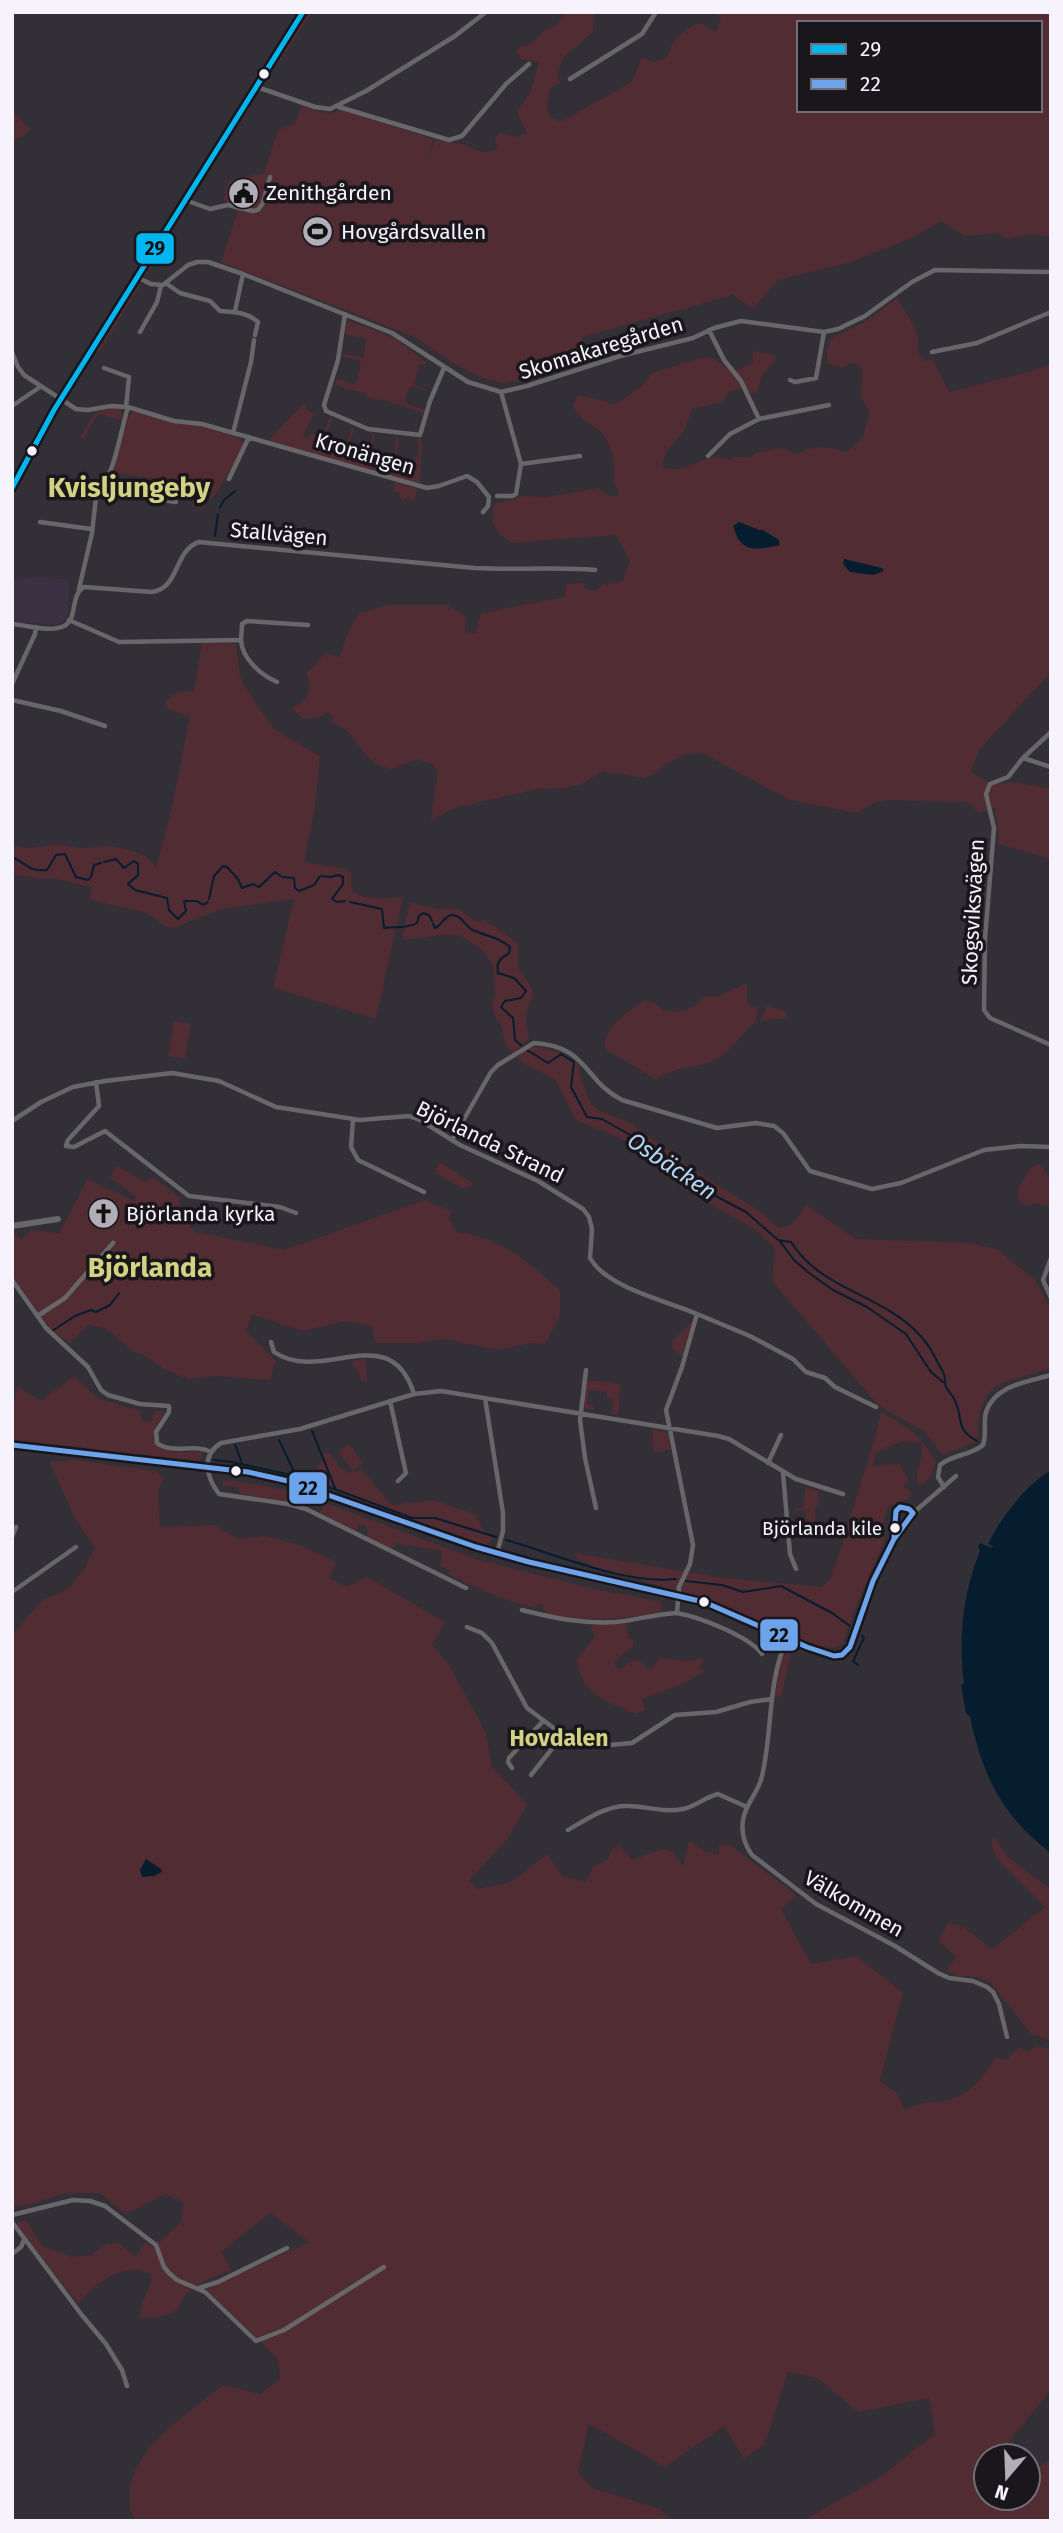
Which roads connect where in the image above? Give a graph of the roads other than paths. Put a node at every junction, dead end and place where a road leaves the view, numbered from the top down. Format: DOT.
graph roads {
  1 [pos="303,12"];
  2 [pos="486,12"];
  3 [pos="656,12"];
  4 [pos="530,64"];
  5 [pos="570,79"];
  6 [pos="257,87"];
  7 [pos="338,107"];
  8 [pos="270,177"];
  9 [pos="185,201"];
  10 [pos="1051,272"];
  11 [pos="243,274"];
  12 [pos="138,277"];
  13 [pos="167,284"];
  14 [pos="161,285"];
  15 [pos="234,311"];
  16 [pos="1051,312"];
  17 [pos="345,314"];
  18 [pos="709,330"];
  19 [pos="140,332"];
  20 [pos="824,332"];
  21 [pos="12,352"];
  22 [pos="932,352"];
  23 [pos="104,368"];
  24 [pos="444,368"];
  25 [pos="790,380"];
  26 [pos="40,387"];
  27 [pos="501,392"];
  28 [pos="61,400"];
  29 [pos="829,405"];
  30 [pos="12,406"];
  31 [pos="127,407"];
  32 [pos="759,419"];
  33 [pos="233,433"];
  34 [pos="248,437"];
  35 [pos="580,456"];
  36 [pos="708,456"];
  37 [pos="521,464"];
  38 [pos="229,479"];
  39 [pos="12,488"];
  40 [pos="102,492"];
  41 [pos="498,496"];
  42 [pos="176,502"];
  43 [pos="483,512"];
  44 [pos="40,522"];
  45 [pos="91,528"];
  46 [pos="595,570"];
  47 [pos="79,590"];
  48 [pos="69,620"];
  49 [pos="12,624"];
  50 [pos="308,625"];
  51 [pos="36,627"];
  52 [pos="241,640"];
  53 [pos="277,682"];
  54 [pos="12,684"];
  55 [pos="12,700"];
  56 [pos="106,726"];
  57 [pos="1051,732"];
  58 [pos="1023,758"];
  59 [pos="1051,767"];
  60 [pos="1051,1045"];
  61 [pos="96,1082"];
  62 [pos="353,1119"];
  63 [pos="12,1121"];
  64 [pos="452,1140"];
  65 [pos="1051,1147"];
  66 [pos="424,1192"];
  67 [pos="296,1213"];
  68 [pos="58,1219"];
  69 [pos="12,1226"];
  70 [pos="113,1243"];
  71 [pos="1051,1258"];
  72 [pos="12,1280"];
  73 [pos="1051,1298"];
  74 [pos="697,1314"];
  75 [pos="39,1315"];
  76 [pos="271,1342"];
  77 [pos="586,1370"];
  78 [pos="1051,1375"];
  79 [pos="415,1394"];
  80 [pos="485,1398"];
  81 [pos="390,1401"];
  82 [pos="876,1407"];
  83 [pos="580,1413"];
  84 [pos="669,1427"];
  85 [pos="780,1435"];
  86 [pos="12,1445"];
  87 [pos="211,1452"];
  88 [pos="768,1463"];
  89 [pos="207,1467"];
  90 [pos="783,1473"];
  91 [pos="956,1476"];
  92 [pos="398,1481"];
  93 [pos="944,1486"];
  94 [pos="843,1494"];
  95 [pos="596,1508"];
  96 [pos="16,1527"];
  97 [pos="12,1536"];
  98 [pos="76,1547"];
  99 [pos="497,1553"];
  100 [pos="796,1569"];
  101 [pos="466,1588"];
  102 [pos="12,1592"];
  103 [pos="677,1595"];
  104 [pos="522,1610"];
  105 [pos="677,1613"];
  106 [pos="467,1627"];
  107 [pos="787,1639"];
  108 [pos="762,1654"];
  109 [pos="772,1699"];
  110 [pos="543,1721"];
  111 [pos="563,1735"];
  112 [pos="512,1768"];
  113 [pos="531,1775"];
  114 [pos="747,1807"];
  115 [pos="568,1830"];
  116 [pos="1007,2037"];
  117 [pos="12,2215"];
  118 [pos="12,2222"];
  119 [pos="24,2240"];
  120 [pos="287,2248"];
  121 [pos="12,2254"];
  122 [pos="384,2267"];
  123 [pos="196,2288"];
  124 [pos="127,2386"];
  1 -- 6 [label="street"];
  2 -- 7 [label="street"];
  3 -- 5 [label="street"];
  4 -- 7 [label="street"];
  6 -- 7 [label="street"];
  6 -- 9 [label="street"];
  8 -- 9 [label="street"];
  9 -- 12 [label="street"];
  10 -- 20 [label="street, Skomakaregården"];
  11 -- 13 [label="street, Skomakaregården"];
  11 -- 15 [label="street"];
  11 -- 17 [label="street, Skomakaregården"];
  12 -- 14 [label="street, Skomakaregården"];
  12 -- 28 [label="street"];
  13 -- 14 [label="street, Skomakaregården"];
  13 -- 15 [label="street"];
  14 -- 19 [label="street"];
  15 -- 33 [label="street"];
  16 -- 22 [label="street"];
  17 -- 24 [label="street, Skomakaregården"];
  17 -- 24 [label="street"];
  18 -- 20 [label="street, Skomakaregården"];
  18 -- 27 [label="street, Skomakaregården"];
  18 -- 32 [label="street, Skomakaregården"];
  20 -- 25 [label="street"];
  21 -- 26 [label="street, Kronängen"];
  23 -- 31 [label="street"];
  24 -- 27 [label="street, Skomakaregården"];
  26 -- 28 [label="street, Kronängen"];
  26 -- 30 [label="street"];
  27 -- 37 [label="street, Skomakaregården"];
  28 -- 31 [label="street, Kronängen"];
  28 -- 39 [label="street"];
  29 -- 32 [label="street"];
  31 -- 33 [label="street, Kronängen"];
  31 -- 40 [label="street"];
  32 -- 36 [label="street"];
  33 -- 34 [label="street, Kronängen"];
  34 -- 38 [label="street"];
  34 -- 43 [label="street, Kronängen"];
  35 -- 37 [label="street"];
  37 -- 41 [label="street"];
  40 -- 42 [label="street"];
  40 -- 45 [label="street"];
  44 -- 45 [label="street"];
  45 -- 47 [label="street"];
  46 -- 47 [label="street, Stallvägen"];
  47 -- 48 [label="street"];
  48 -- 51 [label="street"];
  48 -- 52 [label="street"];
  49 -- 51 [label="street"];
  50 -- 52 [label="street"];
  51 -- 54 [label="street"];
  52 -- 53 [label="street"];
  55 -- 56 [label="street"];
  57 -- 58 [label="street, Skogsviksvägen"];
  58 -- 59 [label="street"];
  58 -- 60 [label="street, Skogsviksvägen"];
  61 -- 62 [label="street, Björlanda Strand"];
  61 -- 63 [label="street, Björlanda Strand"];
  61 -- 67 [label="street"];
  62 -- 64 [label="street, Björlanda Strand"];
  62 -- 66 [label="street"];
  64 -- 65 [label="street"];
  64 -- 74 [label="street, Björlanda Strand"];
  68 -- 69 [label="street"];
  70 -- 75 [label="street"];
  71 -- 73 [label="street"];
  72 -- 75 [label="street"];
  74 -- 82 [label="street, Björlanda Strand"];
  74 -- 84 [label="street"];
  75 -- 87 [label="street"];
  76 -- 79 [label="street"];
  77 -- 83 [label="street"];
  78 -- 93 [label="street"];
  79 -- 80 [label="street"];
  79 -- 81 [label="street"];
  80 -- 83 [label="street"];
  80 -- 99 [label="street"];
  81 -- 87 [label="street"];
  81 -- 92 [label="street"];
  83 -- 84 [label="street"];
  83 -- 95 [label="street"];
  84 -- 88 [label="street"];
  84 -- 103 [label="street"];
  85 -- 88 [label="street"];
  86 -- 89 [label="street"];
  87 -- 89 [label="street"];
  88 -- 90 [label="street"];
  89 -- 99 [label="street"];
  89 -- 101 [label="street"];
  90 -- 94 [label="street"];
  90 -- 100 [label="street"];
  91 -- 93 [label="street"];
  93 -- 107 [label="street"];
  96 -- 97 [label="street"];
  98 -- 102 [label="street"];
  99 -- 103 [label="street"];
  103 -- 105 [label="street"];
  103 -- 107 [label="street"];
  104 -- 105 [label="street"];
  105 -- 108 [label="street"];
  106 -- 110 [label="street"];
  107 -- 109 [label="street, Välkommen"];
  109 -- 111 [label="street"];
  109 -- 114 [label="street, Välkommen"];
  110 -- 111 [label="street"];
  110 -- 112 [label="street"];
  111 -- 113 [label="street"];
  114 -- 115 [label="street"];
  114 -- 116 [label="street, Välkommen"];
  117 -- 123 [label="street"];
  118 -- 119 [label="street"];
  119 -- 121 [label="street"];
  119 -- 124 [label="street"];
  120 -- 123 [label="street"];
  122 -- 123 [label="street"];
}
